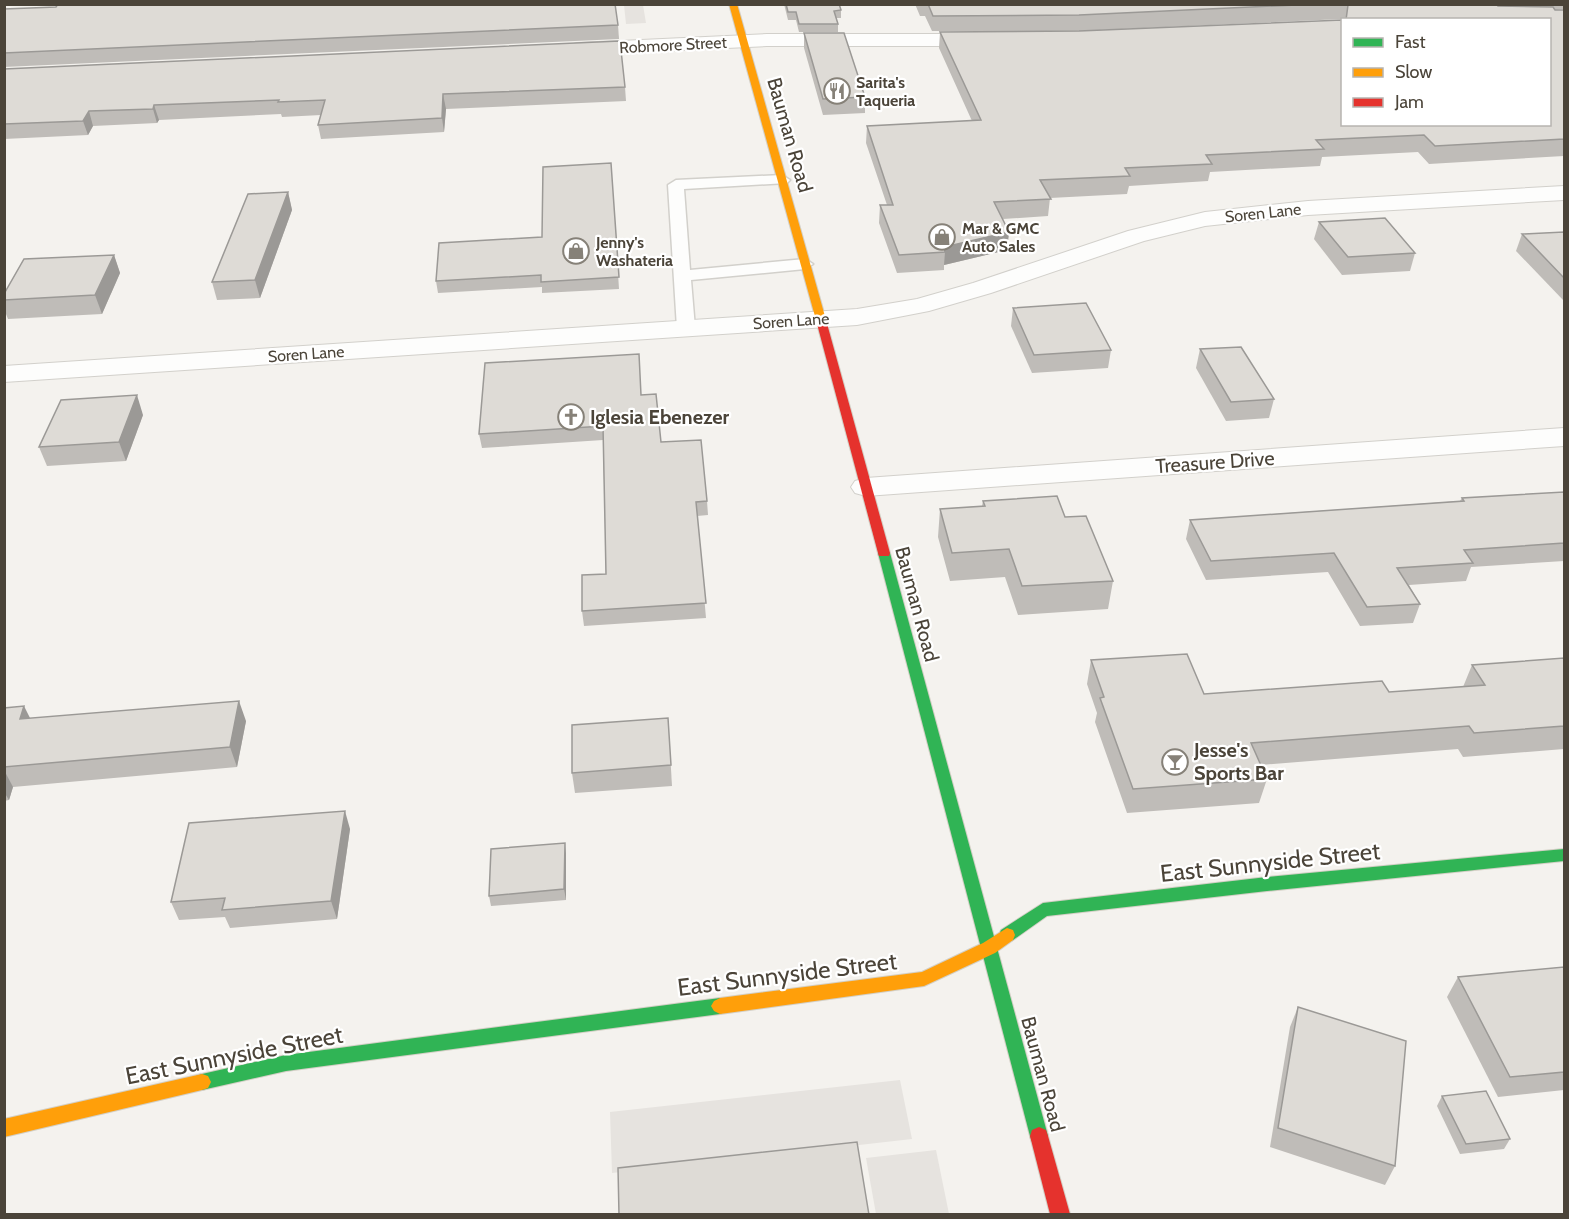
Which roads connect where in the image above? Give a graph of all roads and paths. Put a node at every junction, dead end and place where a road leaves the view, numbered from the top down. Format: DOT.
graph roads {
  1 [pos="733,4"];
  2 [pos="1007,39"];
  3 [pos="744,42"];
  4 [pos="560,50"];
  5 [pos="782,180"];
  6 [pos="1564,193"];
  7 [pos="806,264"];
  8 [pos="683,276"];
  9 [pos="821,319"];
  10 [pos="686,328"];
  11 [pos="4,374"];
  12 [pos="1564,437"];
  13 [pos="866,488"];
  14 [pos="1564,855"];
  15 [pos="989,948"];
  16 [pos="4,1128"];
  17 [pos="1060,1215"];
  1 -- 3 [label="street, Bauman Road"];
  2 -- 3 [label="street, Robmore Street"];
  3 -- 4 [label="street, Robmore Street"];
  3 -- 5 [label="street, Bauman Road"];
  5 -- 7 [label="street, Bauman Road"];
  5 -- 8 [label="lane"];
  6 -- 9 [label="street, Soren Lane"];
  7 -- 8 [label="lane"];
  7 -- 9 [label="street, Bauman Road"];
  8 -- 10 [label="lane"];
  9 -- 10 [label="street, Soren Lane"];
  9 -- 13 [label="street, Bauman Road"];
  10 -- 11 [label="street, Soren Lane"];
  12 -- 13 [label="street, Treasure Drive"];
  13 -- 15 [label="street, Bauman Road"];
  14 -- 15 [label="street, East Sunnyside Street"];
  15 -- 16 [label="street, East Sunnyside Street"];
  15 -- 17 [label="street, Bauman Road"];
}
